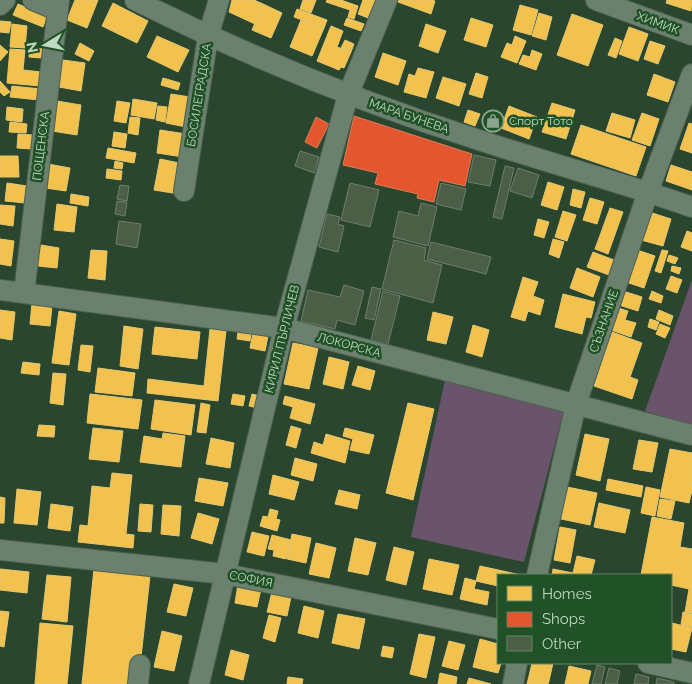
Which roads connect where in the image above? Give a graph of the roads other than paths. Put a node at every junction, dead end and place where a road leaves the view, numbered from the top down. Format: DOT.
graph roads {
  1 [pos="5,0"];
  2 [pos="33,0"];
  3 [pos="135,0"];
  4 [pos="219,0"];
  5 [pos="387,0"];
  6 [pos="596,0"];
  7 [pos="0,5"];
  8 [pos="58,5"];
  9 [pos="692,35"];
  10 [pos="208,36"];
  11 [pos="692,74"];
  12 [pos="348,95"];
  13 [pos="184,191"];
  14 [pos="648,192"];
  15 [pos="692,207"];
  16 [pos="0,290"];
  17 [pos="24,293"];
  18 [pos="284,328"];
  19 [pos="576,404"];
  20 [pos="692,435"];
  21 [pos="0,550"];
  22 [pos="225,574"];
  23 [pos="537,574"];
  24 [pos="497,629"];
  25 [pos="517,664"];
  26 [pos="652,664"];
  27 [pos="692,673"];
  28 [pos="198,684"];
  29 [pos="513,684"];
  1 -- 7 [label="street"];
  2 -- 8 [label="street"];
  3 -- 10 [label="street, МАРА БУНЕВА"];
  4 -- 10 [label="street, БОСИЛЕГРАДСКА"];
  5 -- 12 [label="street, КИРИЛ ПЪРЛИЧЕВ"];
  6 -- 9 [label="street, ХИМИК"];
  8 -- 17 [label="street, ПОЩЕНСКА"];
  10 -- 12 [label="street, МАРА БУНЕВА"];
  10 -- 13 [label="street, БОСИЛЕГРАДСКА"];
  11 -- 14 [label="street, СЪЗНАНИЕ"];
  12 -- 14 [label="street, МАРА БУНЕВА"];
  12 -- 18 [label="street, КИРИЛ ПЪРЛИЧЕВ"];
  14 -- 15 [label="street, МАРА БУНЕВА"];
  14 -- 19 [label="street, СЪЗНАНИЕ"];
  16 -- 17 [label="street, ЛОКОРСКА"];
  17 -- 18 [label="street, ЛОКОРСКА"];
  18 -- 19 [label="street, ЛОКОРСКА"];
  18 -- 22 [label="street, КИРИЛ ПЪРЛИЧЕВ"];
  19 -- 20 [label="street, ЛОКОРСКА"];
  19 -- 23 [label="street, СЪЗНАНИЕ"];
  21 -- 22 [label="street, СОФИЯ"];
  22 -- 24 [label="street, СОФИЯ"];
  22 -- 28 [label="street, КИРИЛ ПЪРЛИЧЕВ"];
  25 -- 29 [label="street"];
  26 -- 27 [label="street"];
}
